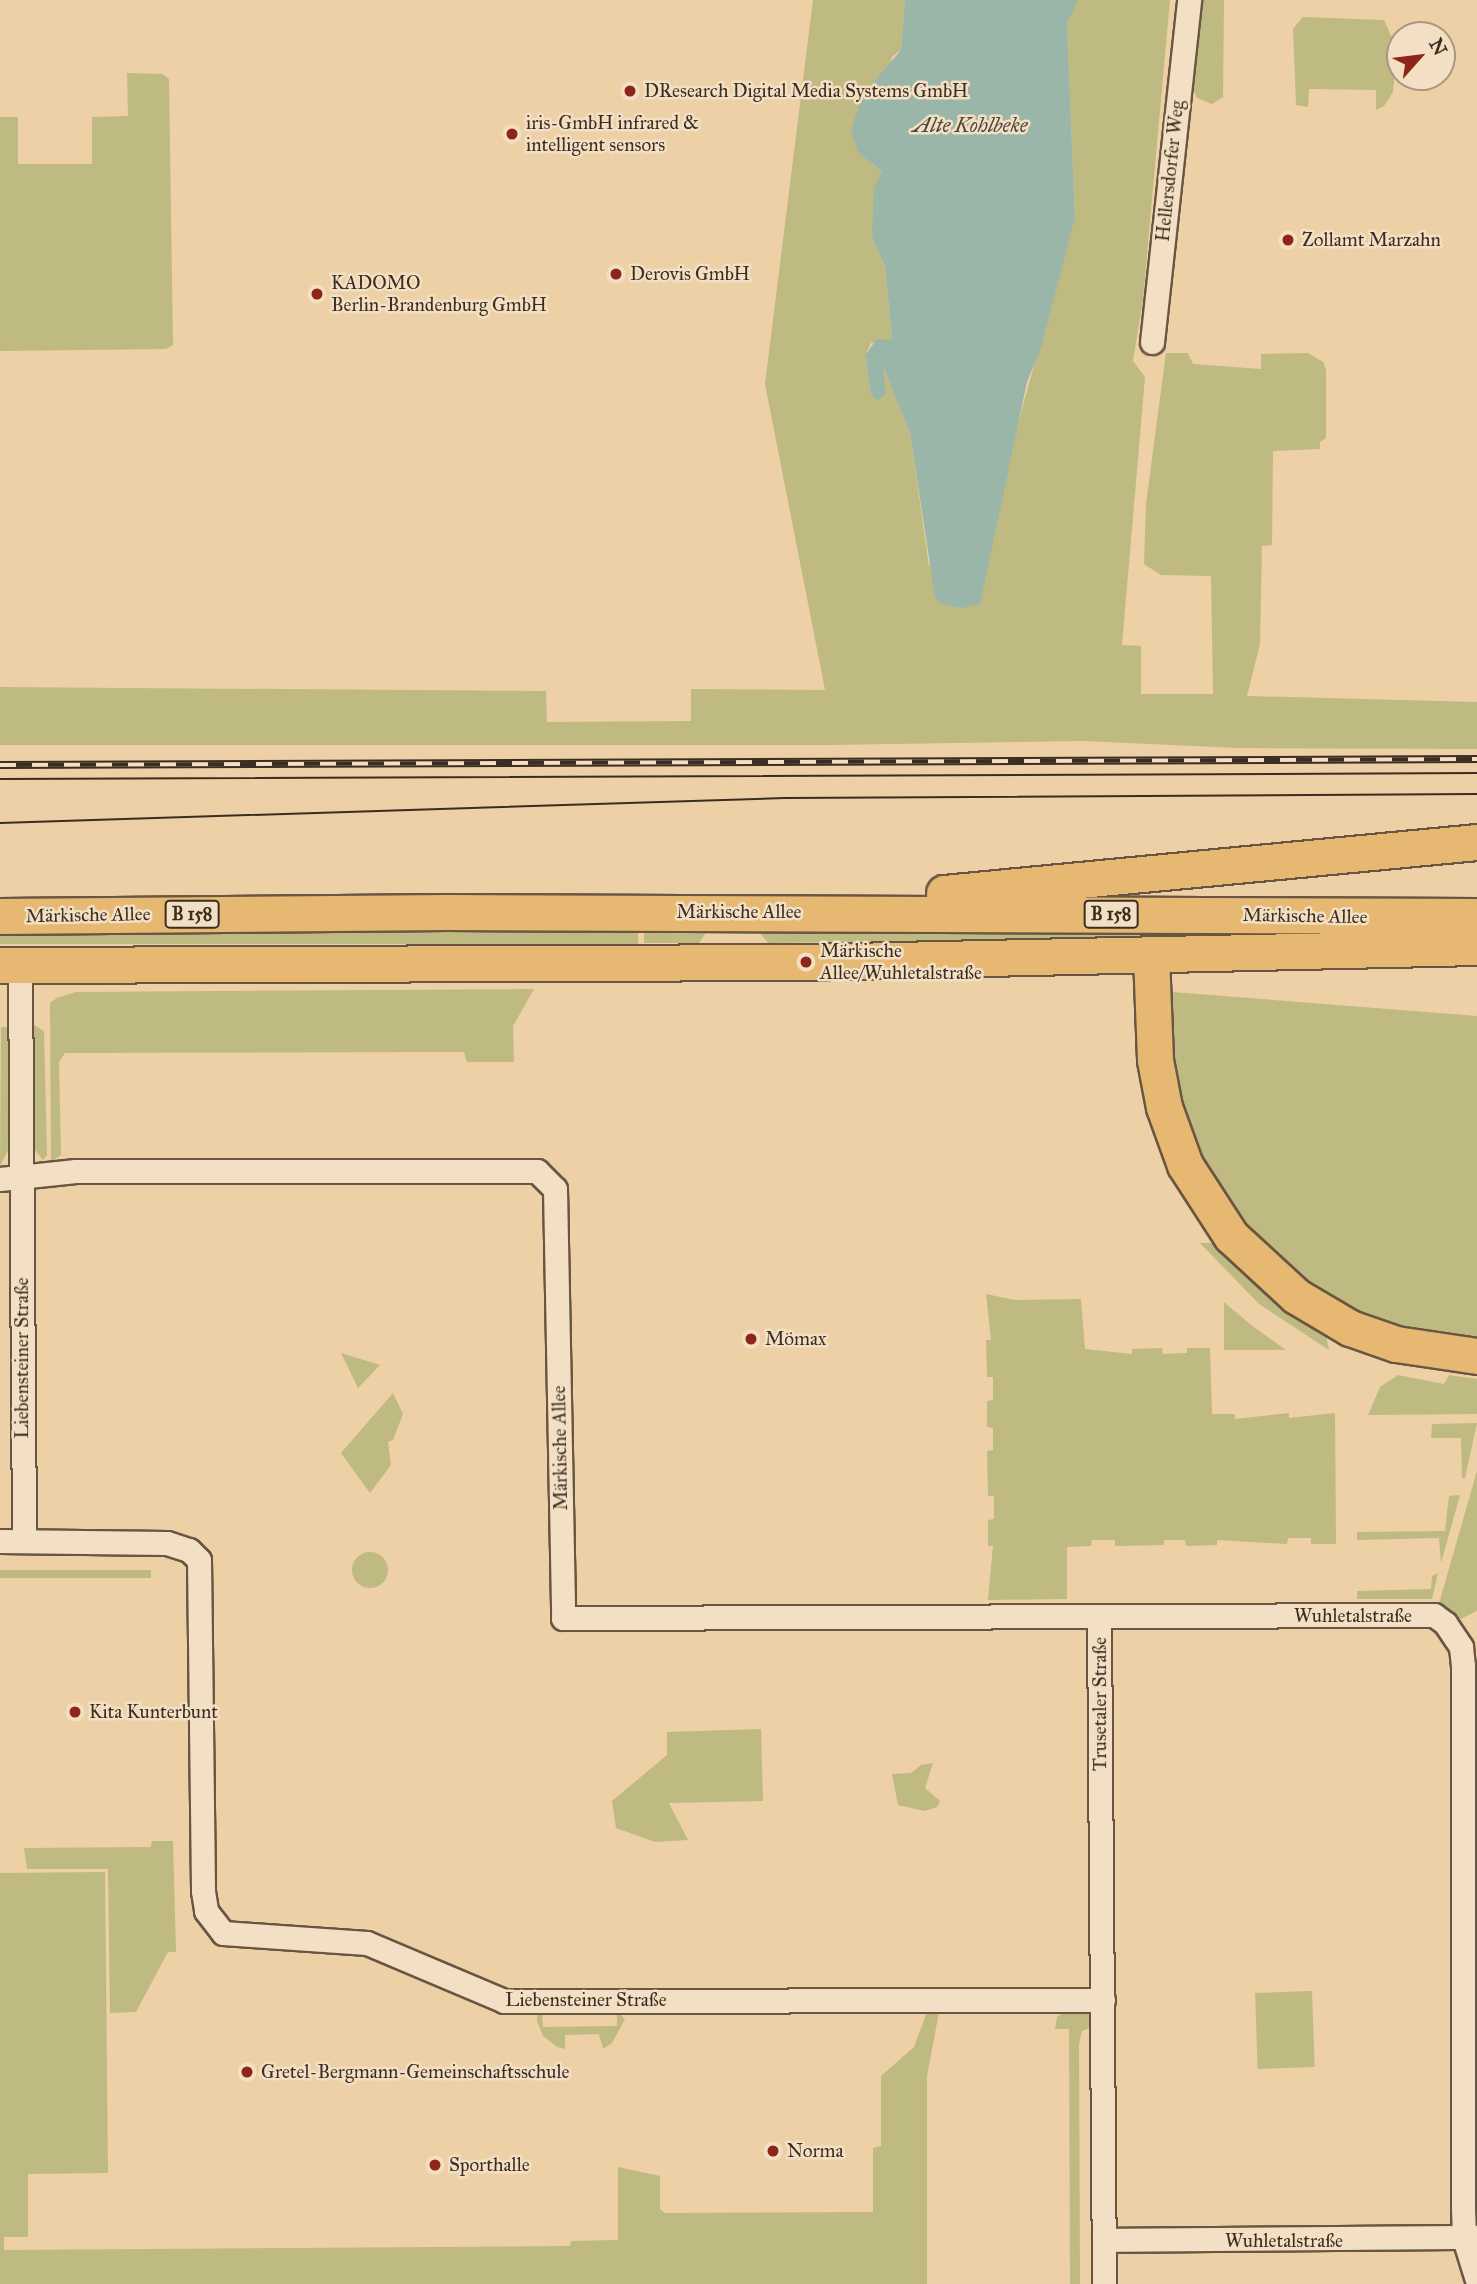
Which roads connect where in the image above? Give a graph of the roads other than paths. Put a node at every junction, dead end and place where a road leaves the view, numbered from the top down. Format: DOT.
graph roads {
  1 [pos="1189,0"];
  2 [pos="1152,342"];
  3 [pos="1477,842"];
  4 [pos="746,912"];
  5 [pos="0,916"];
  6 [pos="1477,916"];
  7 [pos="1477,947"];
  8 [pos="1151,955"];
  9 [pos="10,965"];
  10 [pos="11,1177"];
  11 [pos="1477,1356"];
  12 [pos="0,1541"];
  13 [pos="24,1541"];
  14 [pos="563,1618"];
  15 [pos="1099,1618"];
  16 [pos="1103,2000"];
  17 [pos="1471,2238"];
  18 [pos="1104,2240"];
  19 [pos="1477,2280"];
  20 [pos="1104,2284"];
  1 -- 2 [label="street, Hellersdorfer Weg"];
  3 -- 4 [label="main road"];
  4 -- 5 [label="main road, Märkische Allee / B 158"];
  4 -- 6 [label="main road, Märkische Allee / B 158"];
  7 -- 8 [label="main road, Märkische Allee / B 158"];
  8 -- 9 [label="main road, Märkische Allee / B 158"];
  8 -- 11 [label="main road"];
  9 -- 10 [label="street, Märkische Allee"];
  10 -- 13 [label="street, Liebensteiner Straße"];
  10 -- 14 [label="street, Märkische Allee"];
  12 -- 13 [label="street, Liebensteiner Straße"];
  13 -- 16 [label="street, Liebensteiner Straße"];
  14 -- 15 [label="street, Trusetaler Straße"];
  15 -- 16 [label="street, Trusetaler Straße"];
  15 -- 17 [label="street, Wuhletalstraße"];
  16 -- 18 [label="street, Trusetaler Straße"];
  17 -- 18 [label="street, Wuhletalstraße"];
  17 -- 19 [label="street, Wuhletalstraße"];
  18 -- 20 [label="street, Trusetaler Straße"];
}
